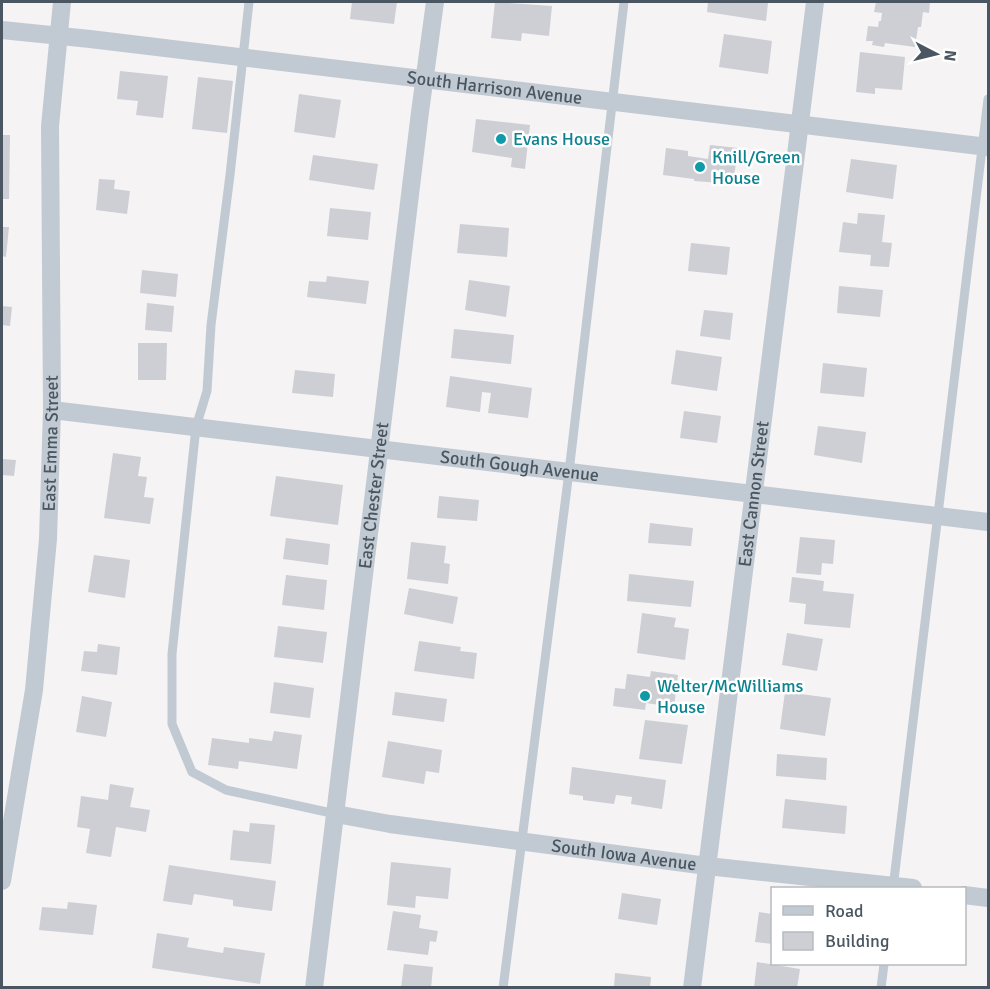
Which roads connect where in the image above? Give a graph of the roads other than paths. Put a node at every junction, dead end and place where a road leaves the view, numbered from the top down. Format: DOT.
graph roads {
  1 [pos="62,2"];
  2 [pos="249,2"];
  3 [pos="435,2"];
  4 [pos="624,2"];
  5 [pos="815,2"];
  6 [pos="2,30"];
  7 [pos="58,36"];
  8 [pos="242,57"];
  9 [pos="424,80"];
  10 [pos="988,99"];
  11 [pos="611,101"];
  12 [pos="800,123"];
  13 [pos="986,146"];
  14 [pos="52,410"];
  15 [pos="196,427"];
  16 [pos="379,449"];
  17 [pos="569,472"];
  18 [pos="754,494"];
  19 [pos="938,516"];
  20 [pos="988,522"];
  21 [pos="336,814"];
  22 [pos="522,842"];
  23 [pos="707,866"];
  24 [pos="2,881"];
  25 [pos="893,887"];
  26 [pos="966,895"];
  27 [pos="988,898"];
  28 [pos="885,965"];
  29 [pos="314,987"];
  30 [pos="503,987"];
  31 [pos="692,987"];
  32 [pos="882,987"];
  1 -- 7 [label="street, East Emma Street"];
  2 -- 8 [label="lane"];
  3 -- 9 [label="street, East Chester Street"];
  4 -- 11 [label="lane"];
  5 -- 12 [label="street, East Cannon Street"];
  6 -- 7 [label="street, South Harrison Avenue"];
  7 -- 8 [label="street, South Harrison Avenue"];
  7 -- 14 [label="street, East Emma Street"];
  8 -- 9 [label="street, South Harrison Avenue"];
  8 -- 15 [label="lane"];
  9 -- 11 [label="street, South Harrison Avenue"];
  9 -- 16 [label="street, East Chester Street"];
  10 -- 13 [label="lane"];
  11 -- 12 [label="street, South Harrison Avenue"];
  11 -- 17 [label="lane"];
  12 -- 13 [label="street, South Harrison Avenue"];
  12 -- 18 [label="street, East Cannon Street"];
  13 -- 19 [label="lane"];
  14 -- 15 [label="street, South Gough Avenue"];
  14 -- 24 [label="street, East Emma Street"];
  15 -- 16 [label="street, South Gough Avenue"];
  15 -- 21 [label="lane"];
  16 -- 17 [label="street, South Gough Avenue"];
  16 -- 21 [label="street, East Chester Street"];
  17 -- 18 [label="street, South Gough Avenue"];
  17 -- 22 [label="lane"];
  18 -- 19 [label="street, South Gough Avenue"];
  18 -- 23 [label="street, East Cannon Street"];
  19 -- 20 [label="street, South Gough Avenue"];
  19 -- 25 [label="lane"];
  21 -- 22 [label="street, South Iowa Avenue"];
  21 -- 29 [label="street, East Chester Street"];
  22 -- 23 [label="street, South Iowa Avenue"];
  22 -- 30 [label="lane"];
  23 -- 25 [label="street, South Iowa Avenue"];
  23 -- 31 [label="street, East Cannon Street"];
  26 -- 27 [label="street"];
  28 -- 32 [label="lane"];
}
